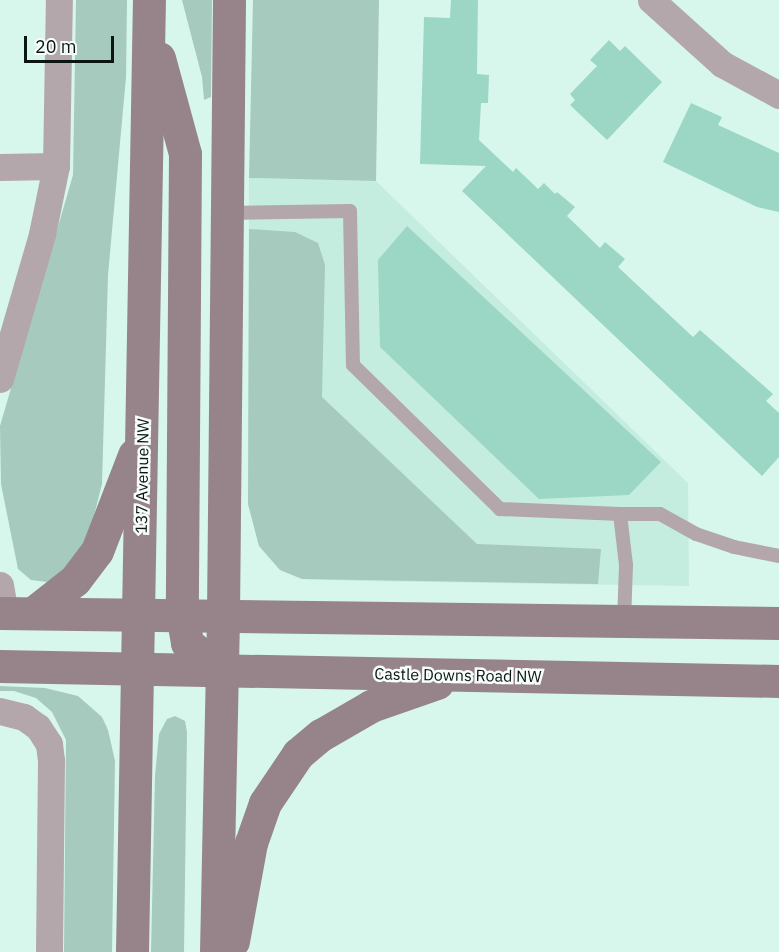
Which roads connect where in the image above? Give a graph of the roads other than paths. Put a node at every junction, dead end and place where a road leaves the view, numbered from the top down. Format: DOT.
graph roads {
  1 [pos="59,0"];
  2 [pos="229,0"];
  3 [pos="651,0"];
  4 [pos="149,11"];
  5 [pos="779,95"];
  6 [pos="56,166"];
  7 [pos="0,167"];
  8 [pos="226,213"];
  9 [pos="0,379"];
  10 [pos="142,434"];
  11 [pos="620,514"];
  12 [pos="779,556"];
  13 [pos="9,606"];
  14 [pos="139,614"];
  15 [pos="182,614"];
  16 [pos="223,615"];
  17 [pos="624,621"];
  18 [pos="779,623"];
  19 [pos="0,666"];
  20 [pos="138,668"];
  21 [pos="222,672"];
  22 [pos="470,674"];
  23 [pos="779,681"];
  24 [pos="0,711"];
  25 [pos="49,952"];
  26 [pos="132,952"];
  27 [pos="216,952"];
  28 [pos="231,952"];
  1 -- 6 [label="street"];
  2 -- 8 [label="main road"];
  3 -- 5 [label="street"];
  4 -- 10 [label="main road, 137 Avenue NW"];
  4 -- 15 [label="main road"];
  6 -- 7 [label="street"];
  6 -- 9 [label="street"];
  8 -- 11 [label="lane"];
  8 -- 16 [label="main road"];
  10 -- 13 [label="main road"];
  10 -- 14 [label="main road, 137 Avenue NW"];
  11 -- 12 [label="lane"];
  11 -- 17 [label="lane"];
  13 -- 14 [label="main road"];
  14 -- 15 [label="main road"];
  14 -- 20 [label="main road, 137 Avenue NW"];
  15 -- 16 [label="main road"];
  15 -- 21 [label="main road"];
  16 -- 17 [label="main road"];
  16 -- 21 [label="main road"];
  17 -- 18 [label="main road"];
  19 -- 20 [label="main road, Castle Downs Road NW"];
  20 -- 21 [label="main road, Castle Downs Road NW"];
  20 -- 26 [label="main road, 137 Avenue NW"];
  21 -- 22 [label="main road, Castle Downs Road NW"];
  21 -- 27 [label="main road"];
  22 -- 23 [label="main road, Castle Downs Road NW"];
  22 -- 28 [label="main road"];
  24 -- 25 [label="street"];
}
